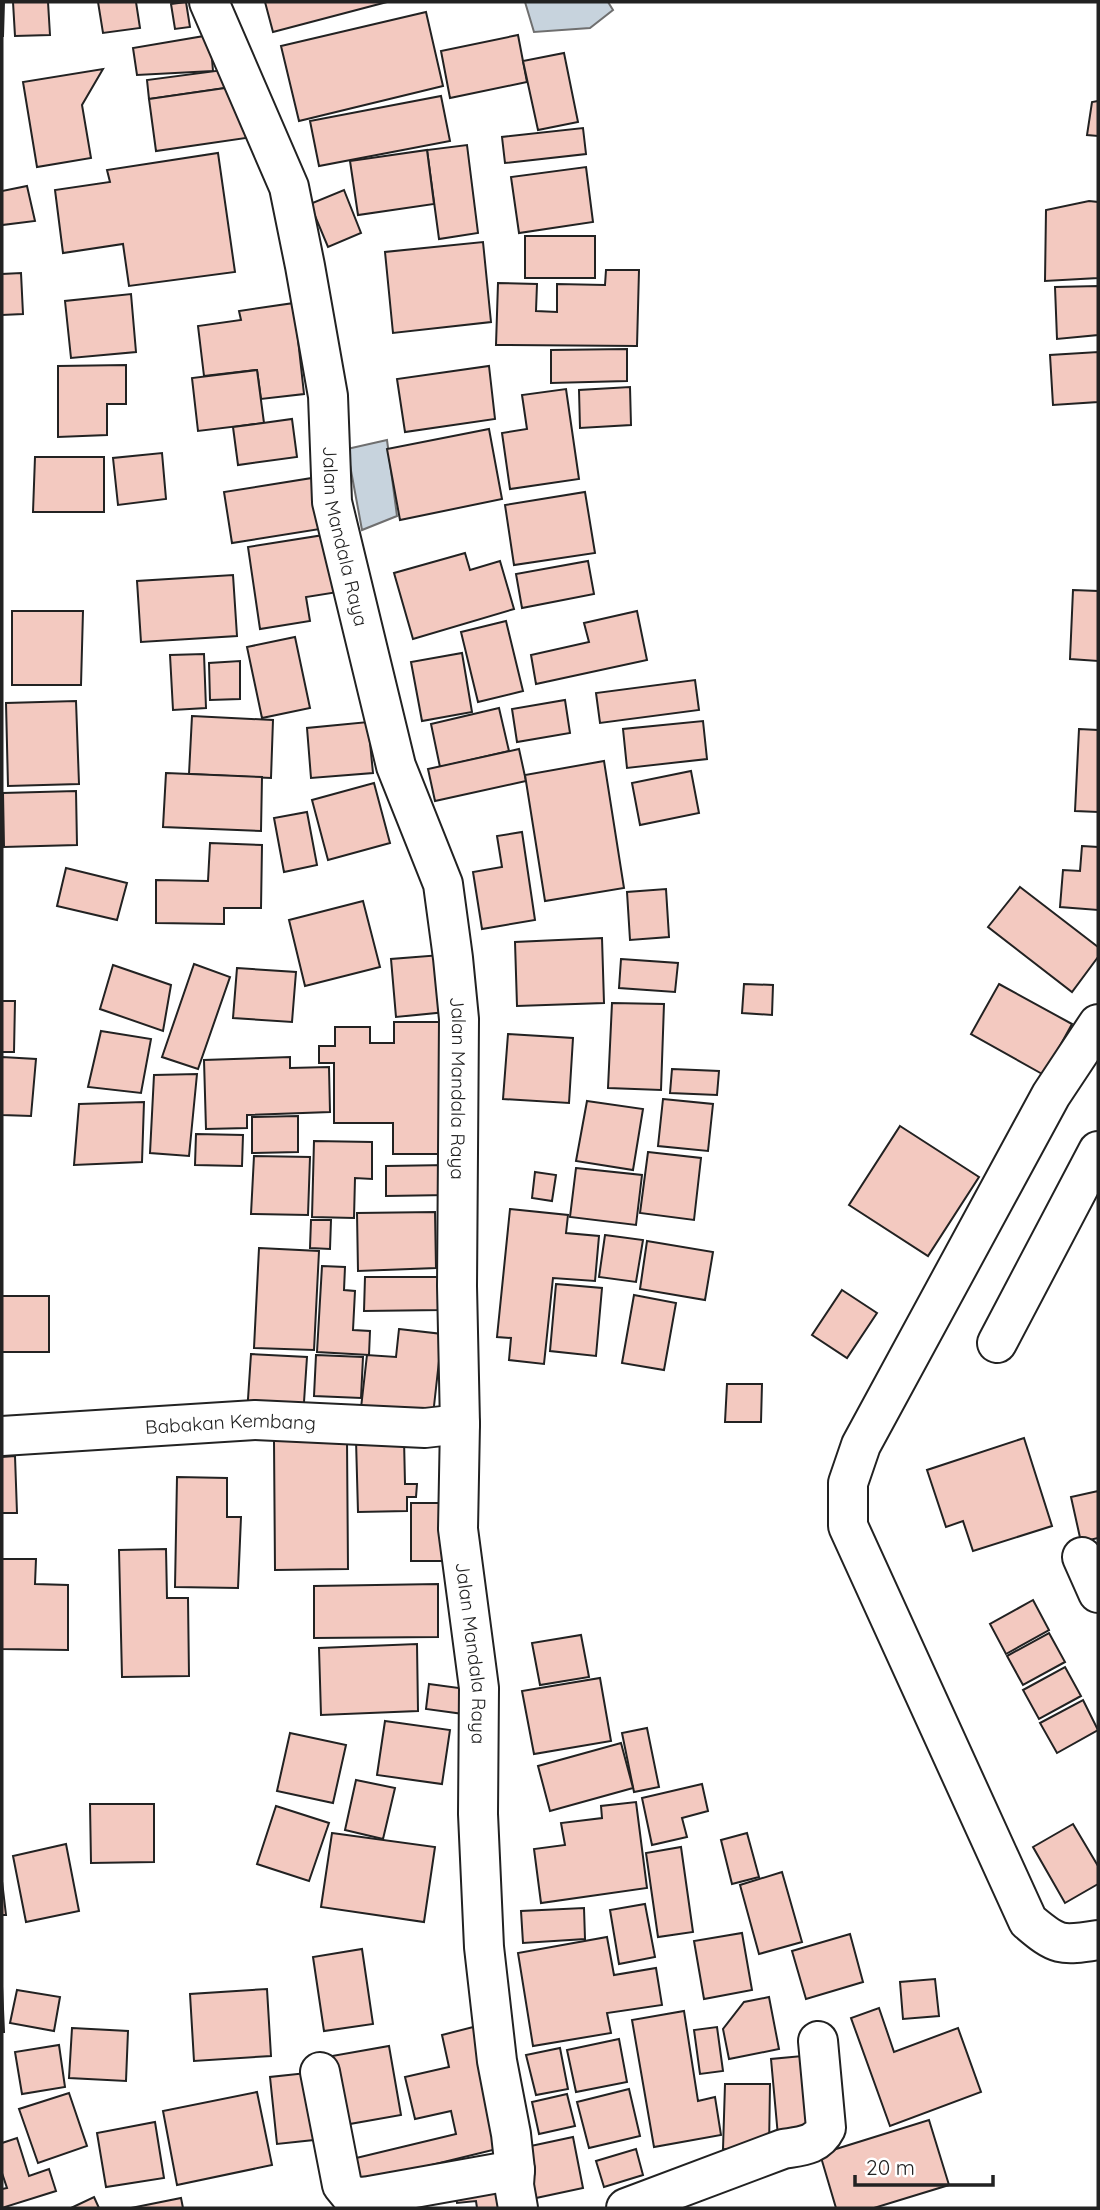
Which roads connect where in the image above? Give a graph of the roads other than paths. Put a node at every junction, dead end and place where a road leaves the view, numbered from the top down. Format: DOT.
graph roads {
  1 [pos="209,2"];
  2 [pos="1098,1024"];
  3 [pos="1098,1151"];
  4 [pos="998,1343"];
  5 [pos="460,1424"];
  6 [pos="2,1436"];
  7 [pos="1082,1557"];
  8 [pos="1098,1594"];
  9 [pos="1098,1940"];
  10 [pos="818,2041"];
  11 [pos="320,2072"];
  12 [pos="515,2170"];
  13 [pos="518,2208"];
  14 [pos="626,2208"];
  1 -- 5 [label="street, Jalan Mandala Raya"];
  2 -- 9 [label="street"];
  3 -- 4 [label="street"];
  5 -- 6 [label="street, Babakan Kembang"];
  5 -- 12 [label="street, Jalan Mandala Raya"];
  7 -- 8 [label="street"];
  10 -- 14 [label="street"];
  11 -- 12 [label="street"];
  12 -- 13 [label="street, Jalan Mandala Raya"];
}
